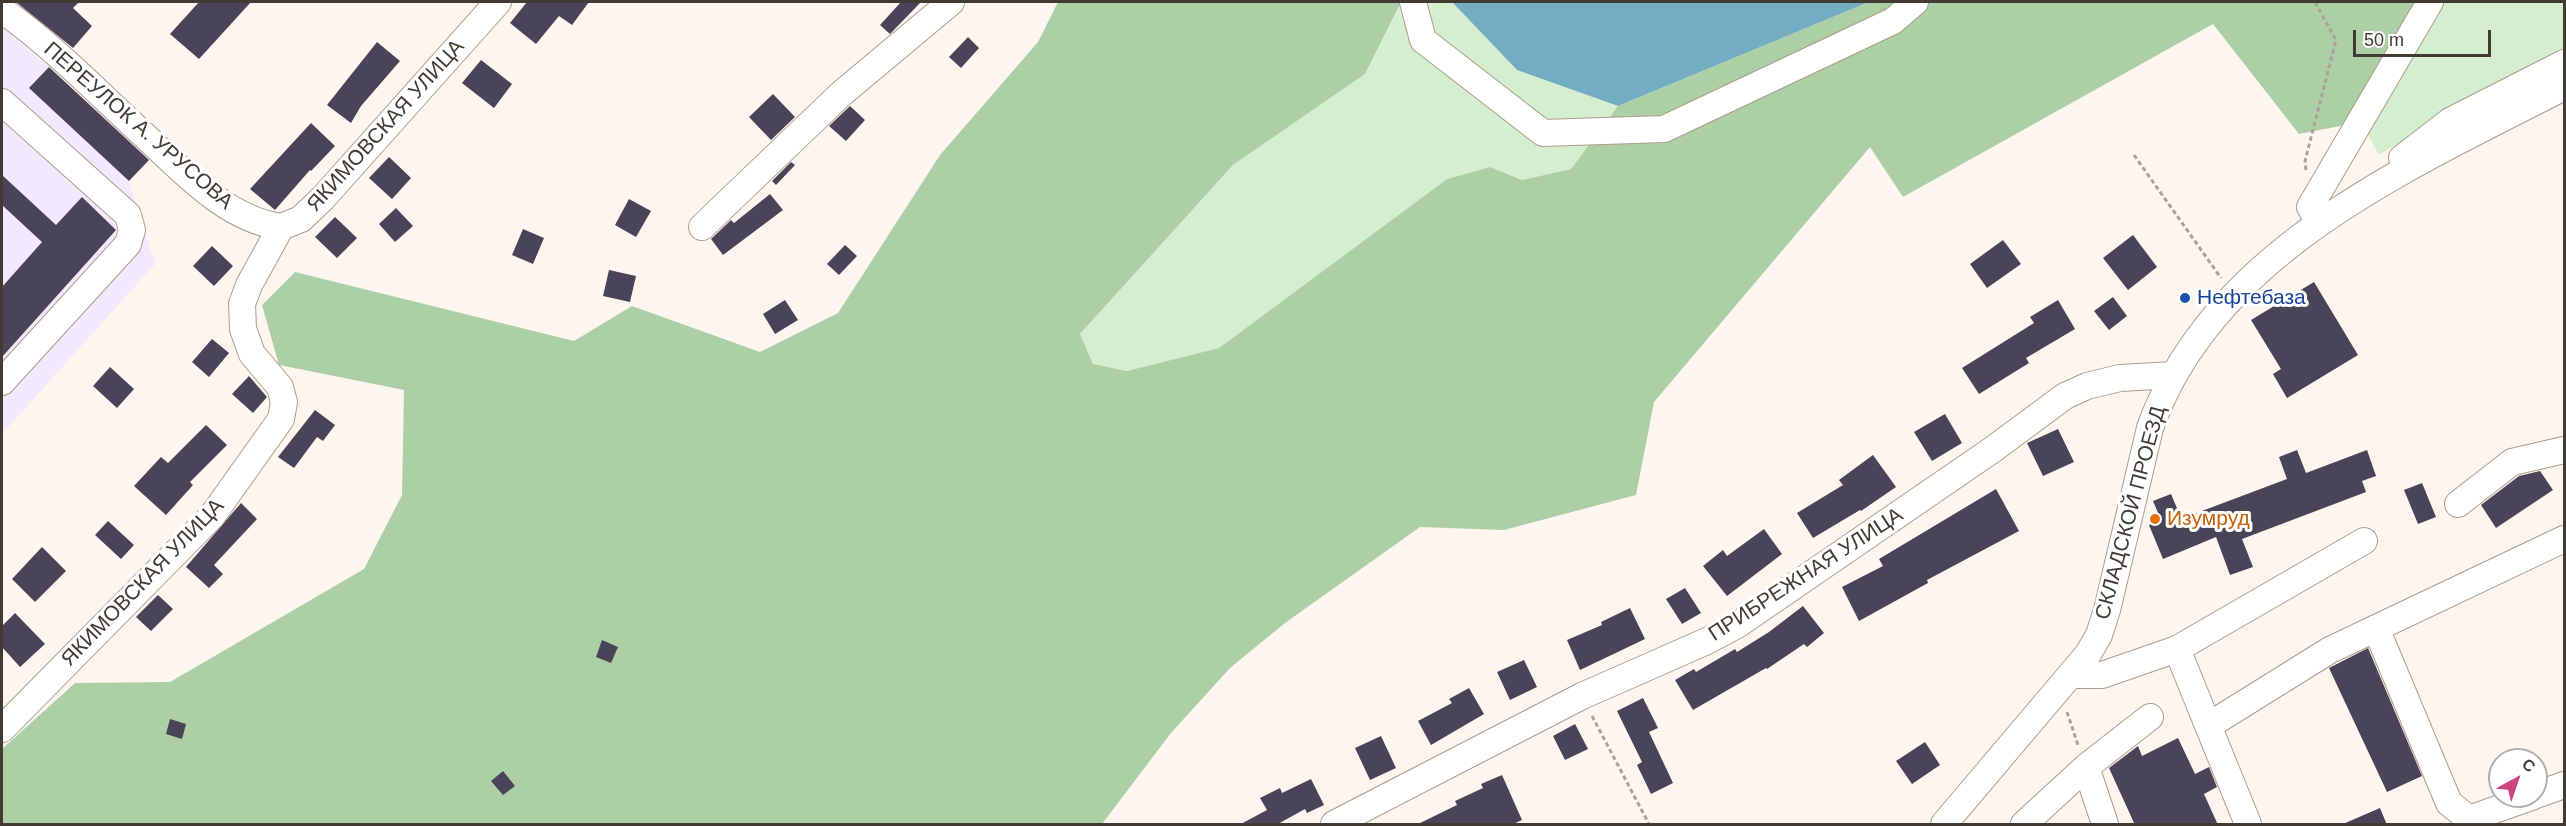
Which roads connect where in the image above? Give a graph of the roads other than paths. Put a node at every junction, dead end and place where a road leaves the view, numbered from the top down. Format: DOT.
graph roads {
  1 [pos="498,2"];
  2 [pos="951,2"];
  3 [pos="1413,2"];
  4 [pos="1915,2"];
  5 [pos="2430,2"];
  6 [pos="2,10"];
  7 [pos="2565,63"];
  8 [pos="2565,87"];
  9 [pos="2,102"];
  10 [pos="2391,177"];
  11 [pos="2319,222"];
  12 [pos="281,227"];
  13 [pos="702,227"];
  14 [pos="2173,375"];
  15 [pos="2,382"];
  16 [pos="2565,450"];
  17 [pos="2458,504"];
  18 [pos="2565,539"];
  19 [pos="2364,541"];
  20 [pos="2376,628"];
  21 [pos="2177,649"];
  22 [pos="2065,683"];
  23 [pos="2150,717"];
  24 [pos="2208,726"];
  25 [pos="2,729"];
  26 [pos="2086,767"];
  27 [pos="2565,785"];
  28 [pos="2548,791"];
  29 [pos="2501,808"];
  30 [pos="1334,825"];
  31 [pos="1944,825"];
  32 [pos="2024,825"];
  33 [pos="2105,825"];
  34 [pos="2248,825"];
  1 -- 12 [label="street, ЯКИМОВСКАЯ УЛИЦА"];
  2 -- 13 [label="street"];
  3 -- 4 [label="street"];
  5 -- 11 [label="street"];
  6 -- 12 [label="street, ПЕРЕУЛОК А. УРУСОВА"];
  7 -- 10 [label="street"];
  8 -- 10 [label="street, СКЛАДСКОЙ ПРОЕЗД"];
  9 -- 15 [label="street"];
  10 -- 11 [label="street, СКЛАДСКОЙ ПРОЕЗД"];
  11 -- 14 [label="street, СКЛАДСКОЙ ПРОЕЗД"];
  12 -- 25 [label="street, ЯКИМОВСКАЯ УЛИЦА"];
  14 -- 22 [label="street, СКЛАДСКОЙ ПРОЕЗД"];
  14 -- 30 [label="street, ПРИБРЕЖНАЯ УЛИЦА"];
  16 -- 17 [label="street"];
  18 -- 20 [label="street"];
  19 -- 21 [label="street"];
  20 -- 24 [label="street"];
  20 -- 29 [label="street"];
  21 -- 22 [label="street"];
  21 -- 24 [label="street"];
  22 -- 31 [label="street, СКЛАДСКОЙ ПРОЕЗД"];
  23 -- 26 [label="street"];
  24 -- 34 [label="street"];
  26 -- 32 [label="street"];
  26 -- 33 [label="street"];
  27 -- 28 [label="street"];
}
